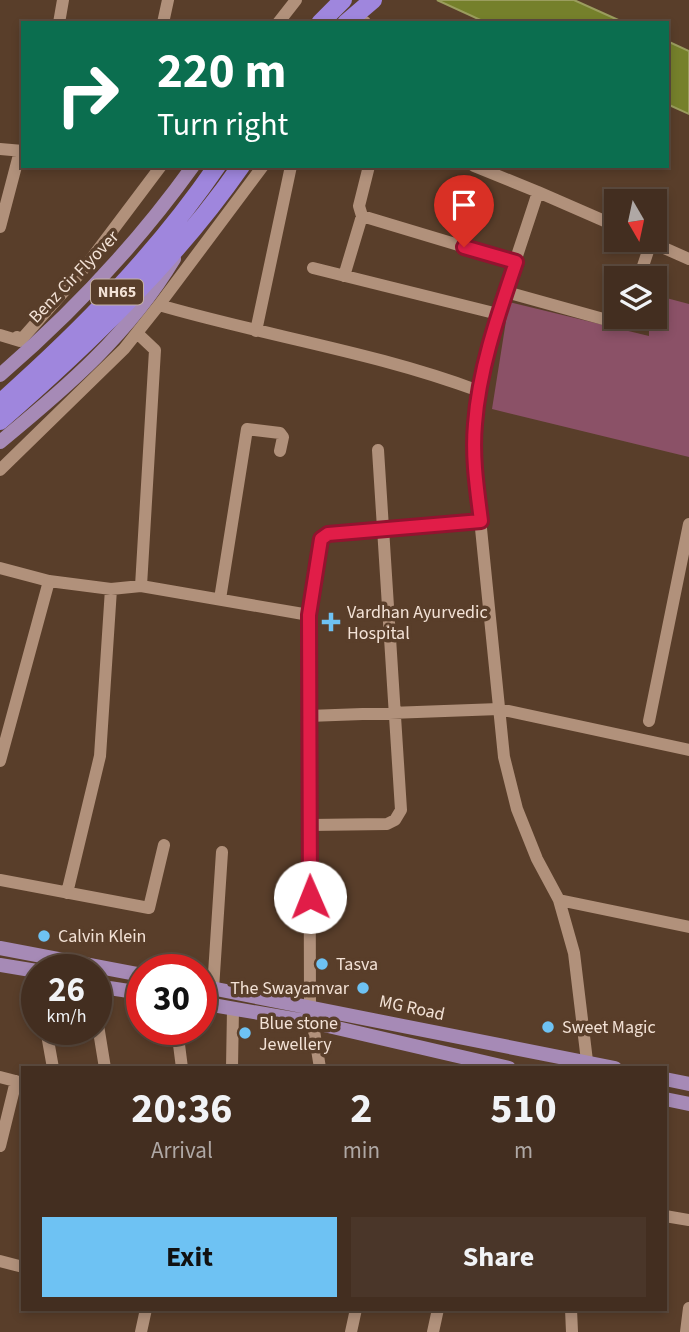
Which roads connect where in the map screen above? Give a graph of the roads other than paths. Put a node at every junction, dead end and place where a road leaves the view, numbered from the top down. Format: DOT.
graph roads {
  1 [pos="63,0"];
  2 [pos="167,0"];
  3 [pos="296,0"];
  4 [pos="373,0"];
  5 [pos="59,21"];
  6 [pos="163,21"];
  7 [pos="280,21"];
  8 [pos="348,21"];
  9 [pos="0,149"];
  10 [pos="21,151"];
  11 [pos="21,154"];
  12 [pos="159,168"];
  13 [pos="192,168"];
  14 [pos="215,168"];
  15 [pos="238,168"];
  16 [pos="261,168"];
  17 [pos="291,168"];
  18 [pos="368,168"];
  19 [pos="479,168"];
  20 [pos="538,192"];
  21 [pos="362,216"];
  22 [pos="604,221"];
  23 [pos="0,227"];
  24 [pos="193,228"];
  25 [pos="667,249"];
  26 [pos="689,259"];
  27 [pos="516,262"];
  28 [pos="313,268"];
  29 [pos="344,276"];
  30 [pos="506,292"];
  31 [pos="159,304"];
  32 [pos="498,314"];
  33 [pos="604,319"];
  34 [pos="256,331"];
  35 [pos="137,333"];
  36 [pos="0,335"];
  37 [pos="0,374"];
  38 [pos="479,391"];
  39 [pos="0,403"];
  40 [pos="0,421"];
  41 [pos="0,442"];
  42 [pos="378,450"];
  43 [pos="280,451"];
  44 [pos="0,470"];
  45 [pos="481,521"];
  46 [pos="689,524"];
  47 [pos="385,529"];
  48 [pos="0,568"];
  49 [pos="49,581"];
  50 [pos="141,586"];
  51 [pos="111,589"];
  52 [pos="220,599"];
  53 [pos="309,615"];
  54 [pos="499,709"];
  55 [pos="396,713"];
  56 [pos="308,716"];
  57 [pos="649,721"];
  58 [pos="689,750"];
  59 [pos="0,761"];
  60 [pos="310,825"];
  61 [pos="164,845"];
  62 [pos="222,852"];
  63 [pos="0,880"];
  64 [pos="67,893"];
  65 [pos="559,900"];
  66 [pos="689,927"];
  67 [pos="0,948"];
  68 [pos="25,954"];
  69 [pos="211,954"];
  70 [pos="0,965"];
  71 [pos="21,970"];
  72 [pos="217,989"];
  73 [pos="217,1006"];
  74 [pos="310,1006"];
  75 [pos="233,1009"];
  76 [pos="311,1022"];
  77 [pos="49,1045"];
  78 [pos="101,1045"];
  79 [pos="179,1045"];
  80 [pos="587,1064"];
  81 [pos="54,1066"];
  82 [pos="105,1066"];
  83 [pos="182,1066"];
  84 [pos="232,1066"];
  85 [pos="320,1066"];
  86 [pos="500,1066"];
  87 [pos="0,1077"];
  88 [pos="667,1079"];
  89 [pos="19,1082"];
  90 [pos="689,1084"];
  91 [pos="667,1099"];
  92 [pos="689,1104"];
  93 [pos="0,1146"];
  94 [pos="667,1216"];
  95 [pos="689,1220"];
  96 [pos="0,1261"];
  97 [pos="21,1266"];
  98 [pos="689,1308"];
  99 [pos="146,1311"];
  100 [pos="356,1311"];
  101 [pos="438,1311"];
  102 [pos="570,1311"];
  103 [pos="141,1332"];
  104 [pos="351,1332"];
  105 [pos="433,1332"];
  106 [pos="572,1332"];
  107 [pos="686,1332"];
  1 -- 5 [label="street"];
  2 -- 6 [label="street"];
  3 -- 7 [label="street"];
  4 -- 8 [label="highway"];
  9 -- 10 [label="street"];
  11 -- 23 [label="street"];
  12 -- 36 [label="street"];
  13 -- 37 [label="main road, Benz Cir Flyover"];
  14 -- 39 [label="highway, NH65"];
  15 -- 24 [label="highway, NH65"];
  16 -- 31 [label="street"];
  17 -- 34 [label="street"];
  18 -- 21 [label="street"];
  19 -- 20 [label="street"];
  20 -- 22 [label="street"];
  20 -- 27 [label="street"];
  21 -- 27 [label="street"];
  21 -- 29 [label="street"];
  24 -- 40 [label="highway, NH65"];
  24 -- 41 [label="main road"];
  25 -- 26 [label="street"];
  27 -- 30 [label="street"];
  28 -- 29 [label="street"];
  29 -- 32 [label="street"];
  30 -- 32 [label="street"];
  30 -- 33 [label="street"];
  31 -- 34 [label="street"];
  31 -- 35 [label="street"];
  32 -- 38 [label="street"];
  34 -- 38 [label="street"];
  35 -- 44 [label="street"];
  35 -- 50 [label="street"];
  38 -- 45 [label="street"];
  42 -- 47 [label="street"];
  43 -- 52 [label="street"];
  45 -- 47 [label="street"];
  45 -- 54 [label="street"];
  46 -- 57 [label="street"];
  47 -- 53 [label="street"];
  47 -- 55 [label="street"];
  48 -- 49 [label="street"];
  49 -- 51 [label="street"];
  49 -- 59 [label="street"];
  50 -- 51 [label="street"];
  50 -- 52 [label="street"];
  51 -- 64 [label="street"];
  52 -- 53 [label="street"];
  53 -- 56 [label="street"];
  54 -- 55 [label="street"];
  54 -- 58 [label="street"];
  54 -- 65 [label="street"];
  55 -- 56 [label="street"];
  55 -- 60 [label="street"];
  56 -- 60 [label="street"];
  60 -- 74 [label="street"];
  61 -- 64 [label="street"];
  62 -- 69 [label="street"];
  63 -- 64 [label="street"];
  65 -- 66 [label="street"];
  65 -- 80 [label="street"];
  67 -- 68 [label="main road"];
  70 -- 71 [label="main road"];
  72 -- 74 [label="main road, MG Road"];
  73 -- 75 [label="main road, MG Road"];
  74 -- 76 [label="street"];
  74 -- 80 [label="main road, MG Road"];
  75 -- 76 [label="main road, MG Road"];
  75 -- 84 [label="street"];
  76 -- 85 [label="street"];
  76 -- 86 [label="main road, MG Road"];
  77 -- 81 [label="street"];
  78 -- 82 [label="street"];
  79 -- 83 [label="street"];
  87 -- 89 [label="street"];
  88 -- 90 [label="main road"];
  89 -- 93 [label="street"];
  91 -- 92 [label="main road"];
  94 -- 95 [label="street"];
  96 -- 97 [label="street"];
  98 -- 107 [label="street"];
  99 -- 103 [label="street"];
  100 -- 104 [label="street"];
  101 -- 105 [label="street"];
  102 -- 106 [label="street"];
}
